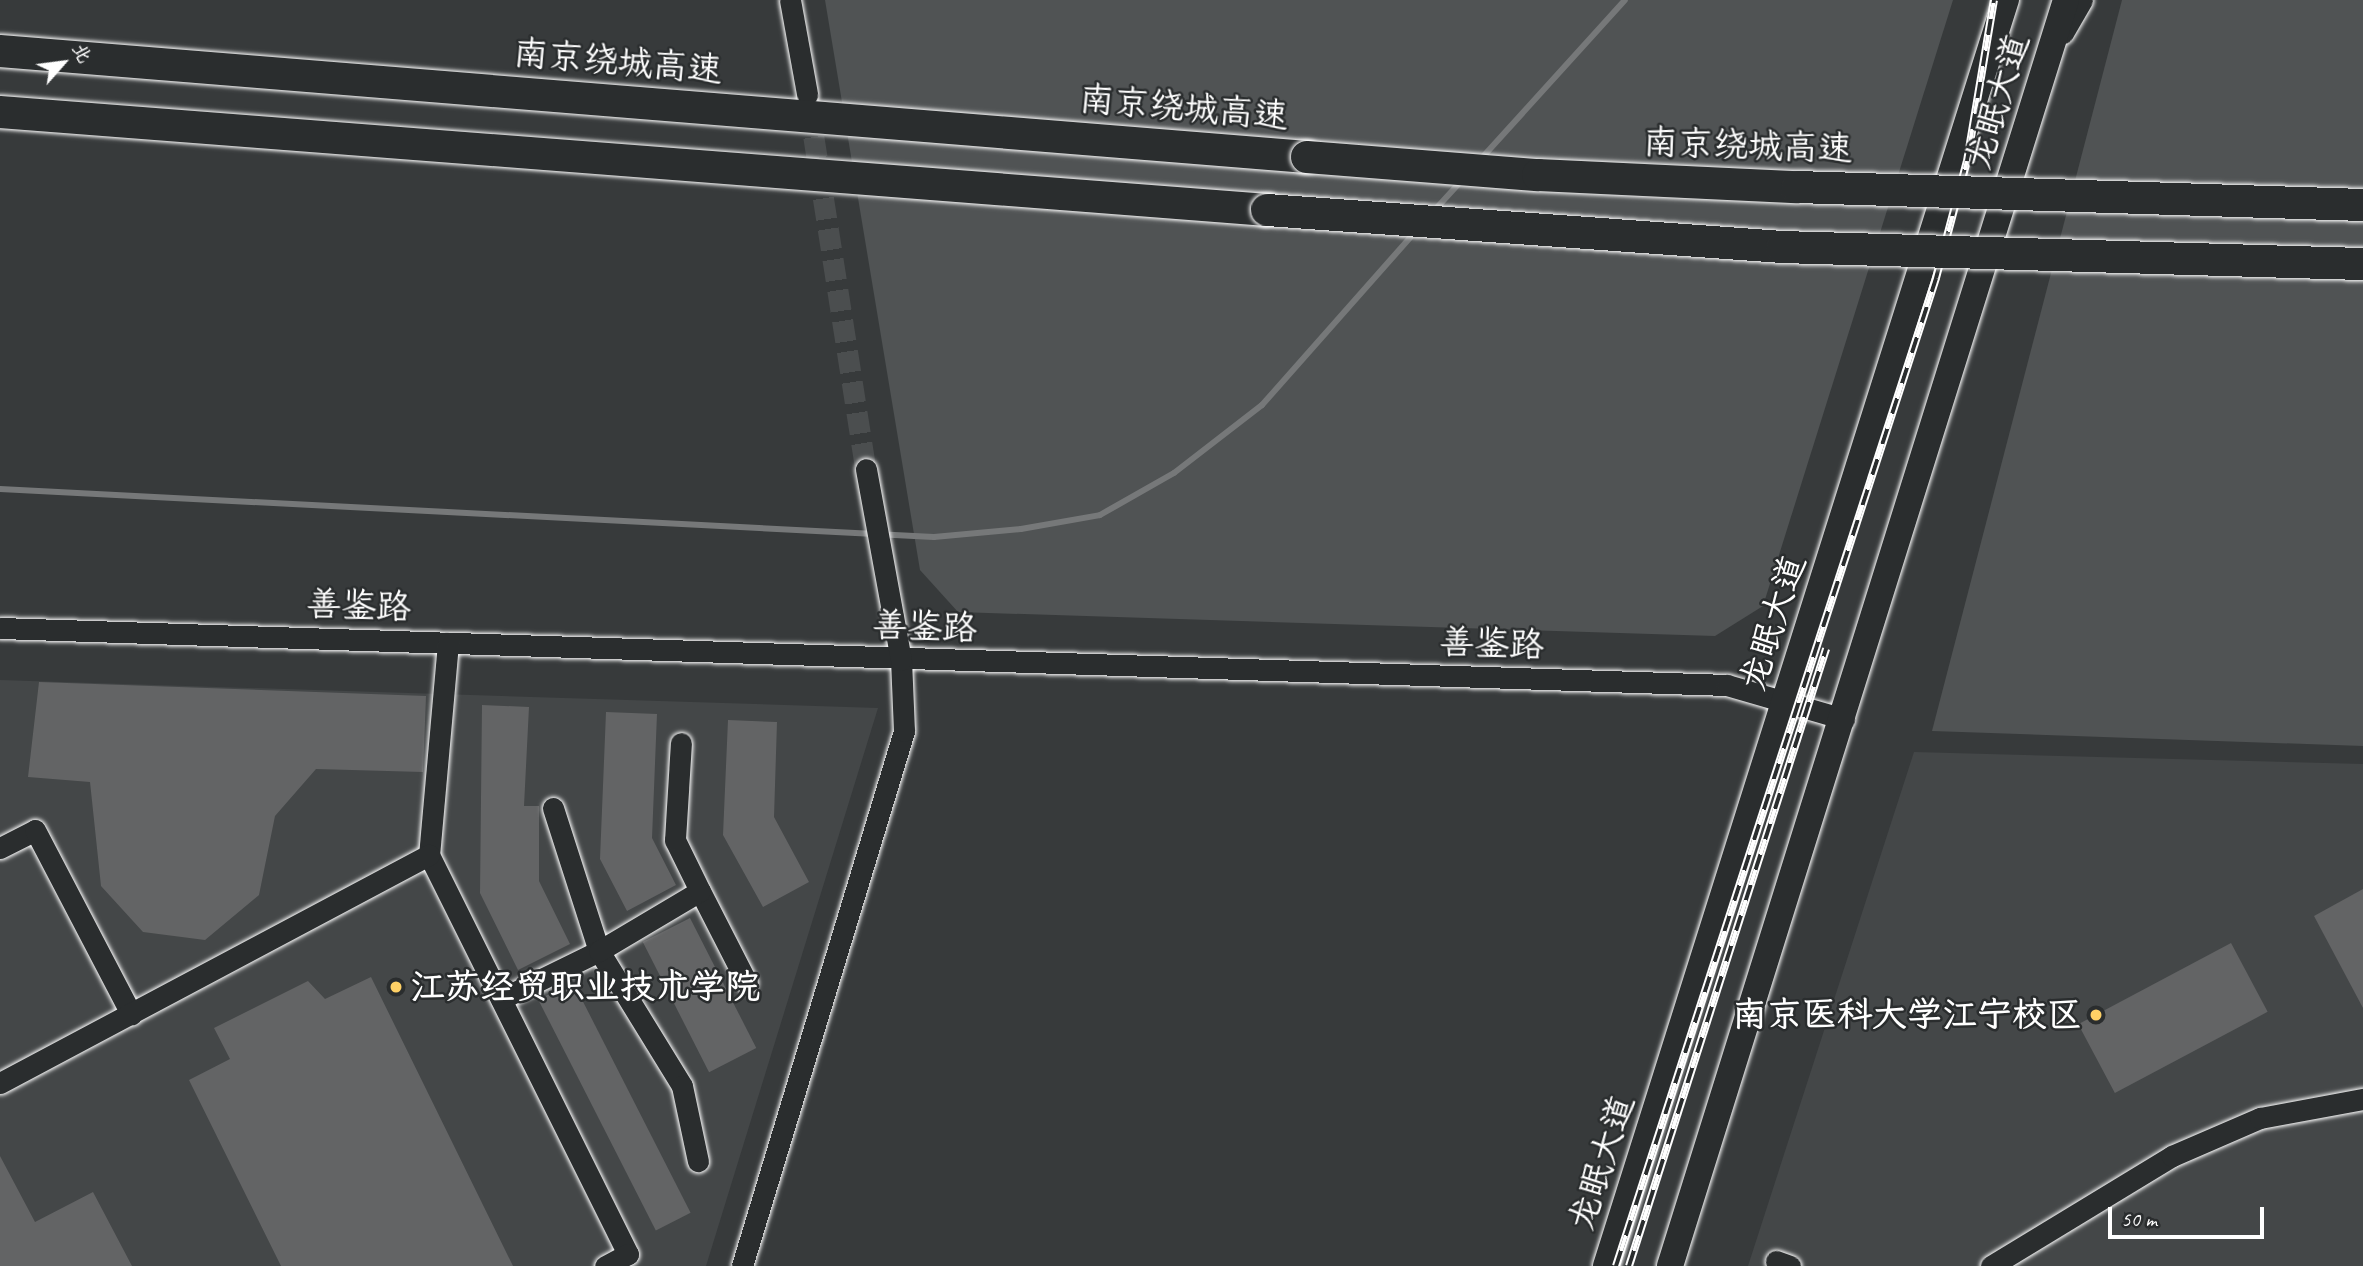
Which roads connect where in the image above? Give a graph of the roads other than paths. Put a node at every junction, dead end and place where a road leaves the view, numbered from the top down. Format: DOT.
graph roads {
  1 [pos="790,0"];
  2 [pos="2006,0"];
  3 [pos="2066,0"];
  4 [pos="2082,0"];
  5 [pos="0,51"];
  6 [pos="2047,63"];
  7 [pos="807,94"];
  8 [pos="0,112"];
  9 [pos="2363,205"];
  10 [pos="2363,264"];
  11 [pos="866,469"];
  12 [pos="0,628"];
  13 [pos="448,643"];
  14 [pos="901,660"];
  15 [pos="1785,702"];
  16 [pos="1844,719"];
  17 [pos="681,743"];
  18 [pos="553,808"];
  19 [pos="0,848"];
  20 [pos="429,855"];
  21 [pos="700,891"];
  22 [pos="599,951"];
  23 [pos="747,983"];
  24 [pos="501,999"];
  25 [pos="131,1014"];
  26 [pos="0,1083"];
  27 [pos="2363,1099"];
  28 [pos="698,1161"];
  29 [pos="627,1260"];
  30 [pos="605,1266"];
  31 [pos="742,1266"];
  32 [pos="1606,1266"];
  33 [pos="1670,1266"];
  34 [pos="1991,1266"];
  1 -- 7 [label="street"];
  2 -- 15 [label="main road, 龙眠大道"];
  3 -- 6 [label="main road, 龙眠大道"];
  4 -- 6 [label="street"];
  5 -- 9 [label="highway, 南京绕城高速, bridge"];
  6 -- 16 [label="main road, 龙眠大道"];
  8 -- 10 [label="highway, bridge"];
  11 -- 14 [label="street"];
  12 -- 13 [label="street, 善鉴路"];
  13 -- 14 [label="street, 善鉴路"];
  13 -- 20 [label="street"];
  14 -- 15 [label="street, 善鉴路"];
  14 -- 31 [label="street"];
  15 -- 16 [label="street, 善鉴路"];
  15 -- 32 [label="main road, 龙眠大道"];
  16 -- 33 [label="main road, 龙眠大道"];
  17 -- 21 [label="street"];
  18 -- 22 [label="street"];
  19 -- 25 [label="street"];
  20 -- 24 [label="street"];
  20 -- 25 [label="street"];
  21 -- 22 [label="street"];
  21 -- 23 [label="street"];
  22 -- 24 [label="street"];
  22 -- 28 [label="street"];
  24 -- 29 [label="street"];
  25 -- 26 [label="street"];
  27 -- 34 [label="street"];
  29 -- 30 [label="street"];
}
